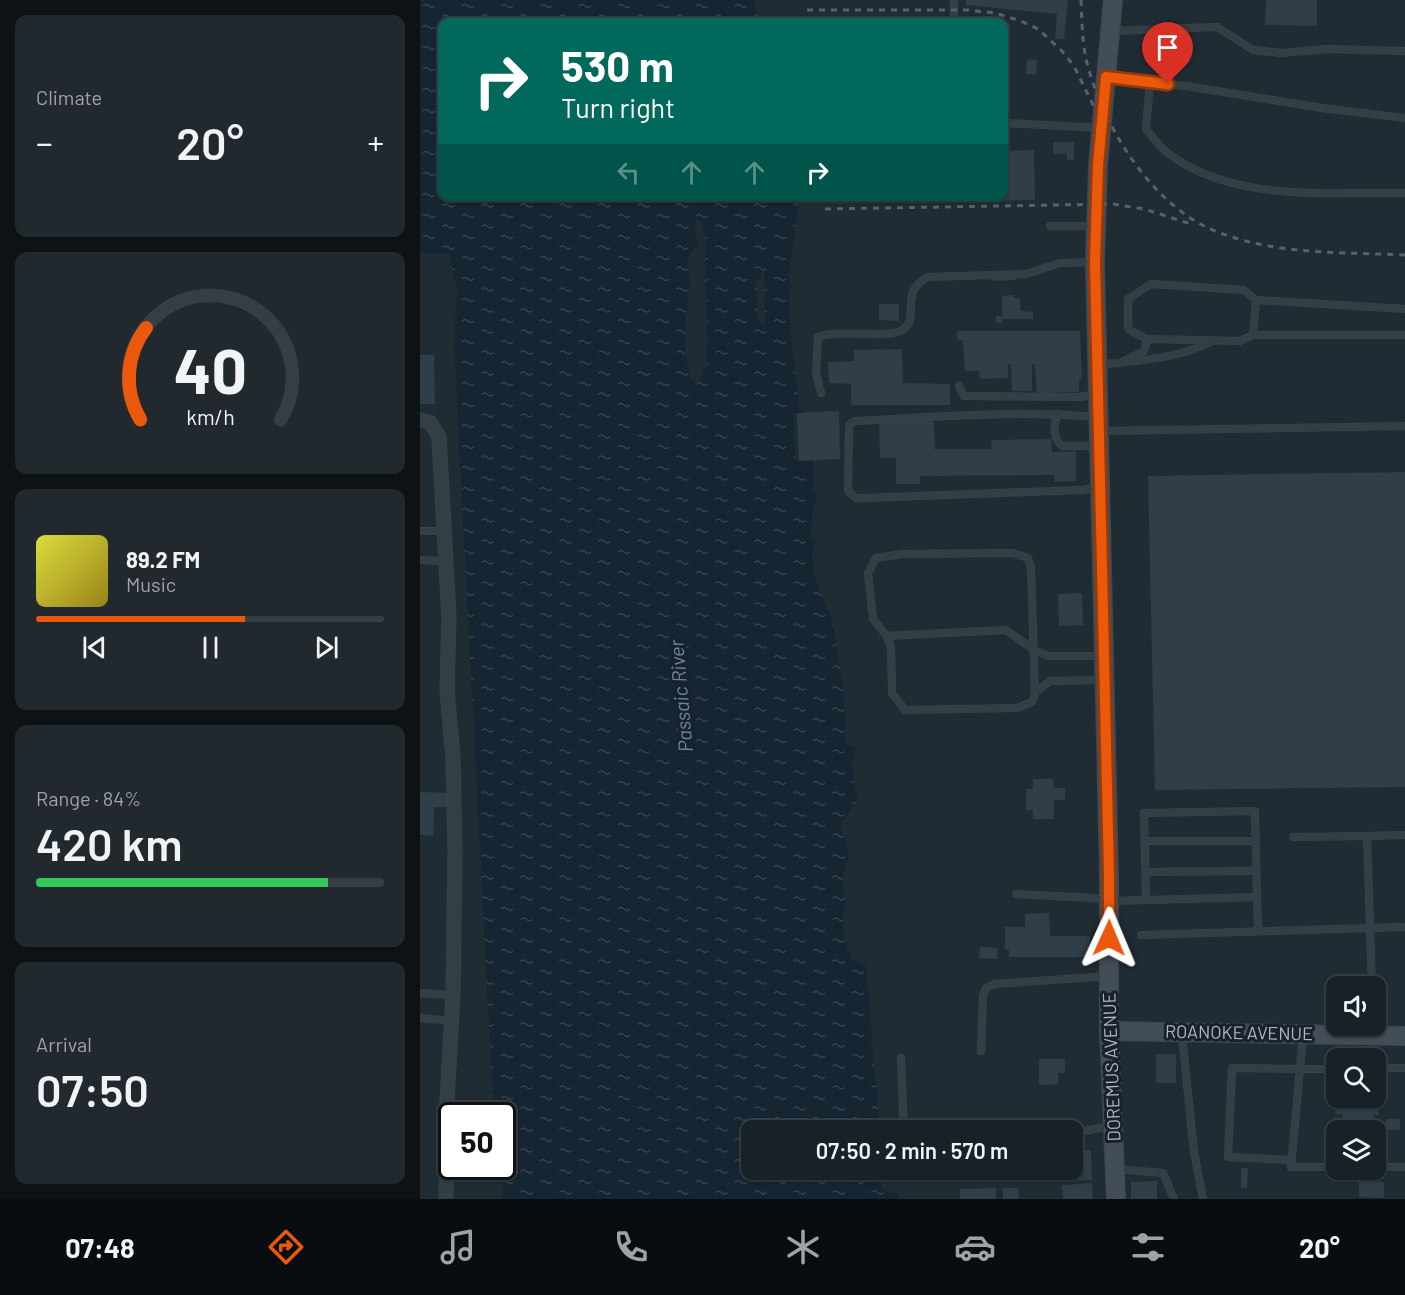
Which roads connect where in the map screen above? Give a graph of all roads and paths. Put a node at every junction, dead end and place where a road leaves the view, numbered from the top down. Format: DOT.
graph roads {
  1 [pos="954,0"];
  2 [pos="1113,0"];
  3 [pos="954,18"];
  4 [pos="1110,31"];
  5 [pos="1405,51"];
  6 [pos="1106,77"];
  7 [pos="1150,82"];
  8 [pos="1405,118"];
  9 [pos="1008,123"];
  10 [pos="1101,128"];
  11 [pos="1405,193"];
  12 [pos="1050,226"];
  13 [pos="1096,226"];
  14 [pos="1095,262"];
  15 [pos="1256,300"];
  16 [pos="1405,309"];
  17 [pos="1253,335"];
  18 [pos="1405,335"];
  19 [pos="1147,339"];
  20 [pos="1214,340"];
  21 [pos="1119,363"];
  22 [pos="1099,364"];
  23 [pos="959,386"];
  24 [pos="820,393"];
  25 [pos="1100,394"];
  26 [pos="1057,414"];
  27 [pos="420,420"];
  28 [pos="1405,426"];
  29 [pos="1100,432"];
  30 [pos="1101,487"];
  31 [pos="420,531"];
  32 [pos="444,531"];
  33 [pos="420,560"];
  34 [pos="446,561"];
  35 [pos="886,636"];
  36 [pos="1034,650"];
  37 [pos="1105,656"];
  38 [pos="1105,680"];
  39 [pos="1035,693"];
  40 [pos="1405,835"];
  41 [pos="1367,836"];
  42 [pos="1293,837"];
  43 [pos="1145,841"];
  44 [pos="1256,841"];
  45 [pos="1256,871"];
  46 [pos="1146,872"];
  47 [pos="1016,894"];
  48 [pos="1257,897"];
  49 [pos="1110,900"];
  50 [pos="1146,900"];
  51 [pos="1405,927"];
  52 [pos="1370,928"];
  53 [pos="1258,931"];
  54 [pos="1141,935"];
  55 [pos="1108,976"];
  56 [pos="1372,976"];
  57 [pos="420,993"];
  58 [pos="453,995"];
  59 [pos="420,1018"];
  60 [pos="452,1021"];
  61 [pos="1109,1031"];
  62 [pos="1182,1032"];
  63 [pos="1386,1032"];
  64 [pos="1326,1033"];
  65 [pos="1303,1034"];
  66 [pos="1405,1035"];
  67 [pos="981,1051"];
  68 [pos="901,1058"];
  69 [pos="1386,1068"];
  70 [pos="1405,1068"];
  71 [pos="1300,1069"];
  72 [pos="1326,1069"];
  73 [pos="904,1120"];
  74 [pos="1114,1125"];
  75 [pos="1083,1131"];
  76 [pos="1292,1160"];
  77 [pos="1326,1167"];
  78 [pos="1386,1167"];
  79 [pos="1405,1167"];
  80 [pos="1115,1169"];
  81 [pos="446,1199"];
  82 [pos="1116,1199"];
  83 [pos="1174,1199"];
  84 [pos="1203,1199"];
  1 -- 3 [label="lane"];
  2 -- 4 [label="main road, DOREMUS AVENUE"];
  4 -- 5 [label="lane"];
  4 -- 6 [label="main road, DOREMUS AVENUE"];
  6 -- 7 [label="lane"];
  6 -- 10 [label="main road, DOREMUS AVENUE"];
  7 -- 8 [label="lane"];
  7 -- 11 [label="lane"];
  9 -- 10 [label="lane"];
  10 -- 13 [label="main road, DOREMUS AVENUE"];
  12 -- 13 [label="lane"];
  13 -- 14 [label="main road, DOREMUS AVENUE"];
  14 -- 22 [label="main road, DOREMUS AVENUE"];
  14 -- 24 [label="lane"];
  15 -- 16 [label="lane"];
  15 -- 17 [label="lane"];
  15 -- 19 [label="lane"];
  17 -- 18 [label="lane"];
  17 -- 20 [label="lane"];
  19 -- 20 [label="lane"];
  19 -- 21 [label="lane"];
  20 -- 21 [label="lane"];
  21 -- 22 [label="lane"];
  22 -- 25 [label="main road, DOREMUS AVENUE"];
  23 -- 25 [label="lane"];
  25 -- 29 [label="main road, DOREMUS AVENUE"];
  26 -- 29 [label="lane"];
  26 -- 29 [label="lane"];
  26 -- 30 [label="lane"];
  27 -- 32 [label="street"];
  28 -- 29 [label="lane"];
  29 -- 30 [label="main road, DOREMUS AVENUE"];
  30 -- 37 [label="main road, DOREMUS AVENUE"];
  31 -- 32 [label="lane"];
  32 -- 34 [label="street"];
  33 -- 34 [label="lane"];
  34 -- 58 [label="street"];
  35 -- 36 [label="lane"];
  35 -- 36 [label="lane"];
  35 -- 39 [label="lane"];
  36 -- 37 [label="lane"];
  36 -- 39 [label="lane"];
  37 -- 38 [label="main road, DOREMUS AVENUE"];
  38 -- 39 [label="lane"];
  38 -- 49 [label="main road, DOREMUS AVENUE"];
  40 -- 41 [label="lane"];
  41 -- 42 [label="lane"];
  41 -- 52 [label="lane"];
  43 -- 44 [label="lane"];
  43 -- 44 [label="lane"];
  43 -- 46 [label="lane"];
  44 -- 45 [label="lane"];
  45 -- 46 [label="lane"];
  45 -- 48 [label="lane"];
  46 -- 50 [label="lane"];
  47 -- 49 [label="lane"];
  48 -- 50 [label="lane"];
  48 -- 53 [label="lane"];
  49 -- 50 [label="lane"];
  49 -- 55 [label="main road, DOREMUS AVENUE"];
  51 -- 52 [label="lane"];
  52 -- 53 [label="lane"];
  52 -- 56 [label="lane"];
  53 -- 54 [label="lane"];
  55 -- 61 [label="main road, DOREMUS AVENUE"];
  55 -- 67 [label="lane"];
  57 -- 58 [label="lane"];
  58 -- 60 [label="street"];
  59 -- 60 [label="lane"];
  60 -- 81 [label="street"];
  61 -- 62 [label="main road, ROANOKE AVENUE"];
  61 -- 74 [label="main road, DOREMUS AVENUE"];
  62 -- 65 [label="main road, ROANOKE AVENUE"];
  62 -- 84 [label="lane"];
  63 -- 66 [label="main road, ROANOKE AVENUE"];
  64 -- 65 [label="main road, ROANOKE AVENUE"];
  65 -- 71 [label="lane"];
  68 -- 73 [label="lane"];
  69 -- 70 [label="lane"];
  71 -- 72 [label="lane"];
  71 -- 76 [label="lane"];
  71 -- 76 [label="lane"];
  74 -- 75 [label="lane"];
  74 -- 80 [label="main road, DOREMUS AVENUE"];
  76 -- 77 [label="lane"];
  78 -- 79 [label="lane"];
  80 -- 82 [label="main road, DOREMUS AVENUE"];
  80 -- 83 [label="lane"];
}
